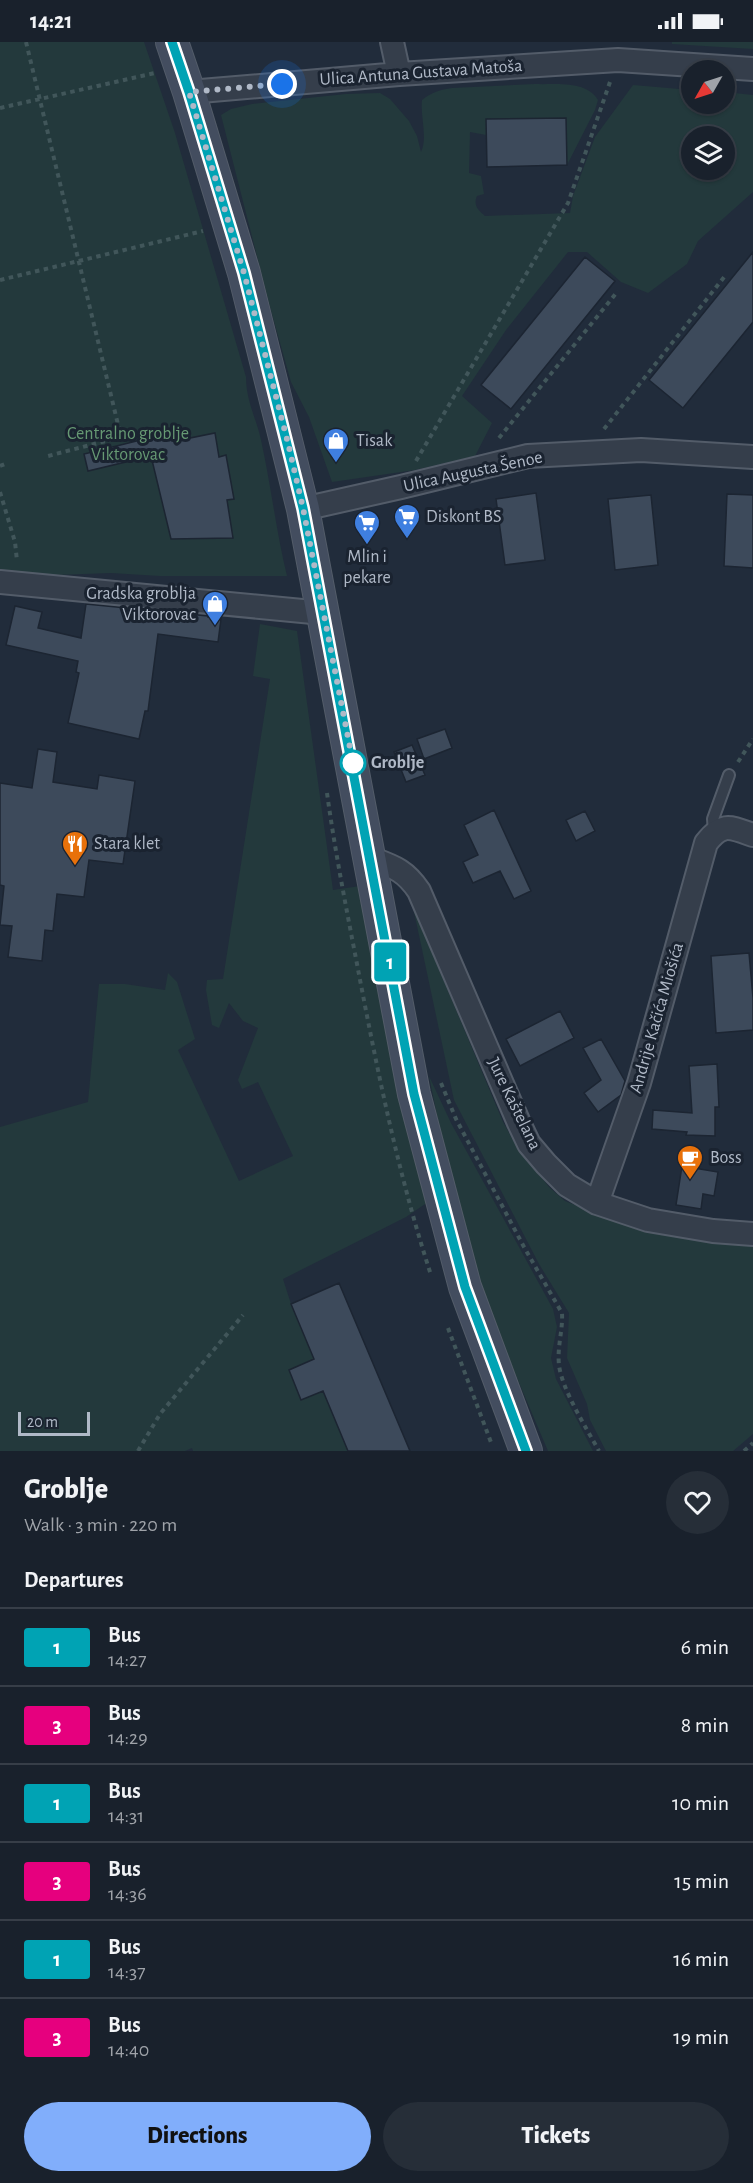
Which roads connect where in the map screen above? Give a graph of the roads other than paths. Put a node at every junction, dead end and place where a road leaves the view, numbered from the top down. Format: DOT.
graph roads {
  1 [pos="172,42"];
  2 [pos="392,42"];
  3 [pos="618,51"];
  4 [pos="753,69"];
  5 [pos="399,74"];
  6 [pos="189,92"];
  7 [pos="753,457"];
  8 [pos="303,508"];
  9 [pos="10,582"];
  10 [pos="323,613"];
  11 [pos="729,775"];
  12 [pos="714,832"];
  13 [pos="753,835"];
  14 [pos="370,858"];
  15 [pos="597,1203"];
  16 [pos="753,1233"];
  17 [pos="526,1451"];
  1 -- 6 [label="main road"];
  2 -- 5 [label="street"];
  3 -- 4 [label="street, Ulica Antuna Gustava Matoša"];
  3 -- 5 [label="street, Ulica Antuna Gustava Matoša"];
  5 -- 6 [label="street, Ulica Antuna Gustava Matoša"];
  6 -- 8 [label="main road"];
  7 -- 8 [label="street, Ulica Augusta Šenoe"];
  8 -- 10 [label="main road"];
  9 -- 10 [label="street"];
  10 -- 14 [label="main road"];
  11 -- 12 [label="lane, Andrije Kačića Miošića"];
  12 -- 13 [label="street"];
  12 -- 15 [label="street, Andrije Kačića Miošića"];
  14 -- 15 [label="street, Jure Kaštelana"];
  14 -- 17 [label="main road"];
  15 -- 16 [label="street, Jure Kaštelana"];
}
